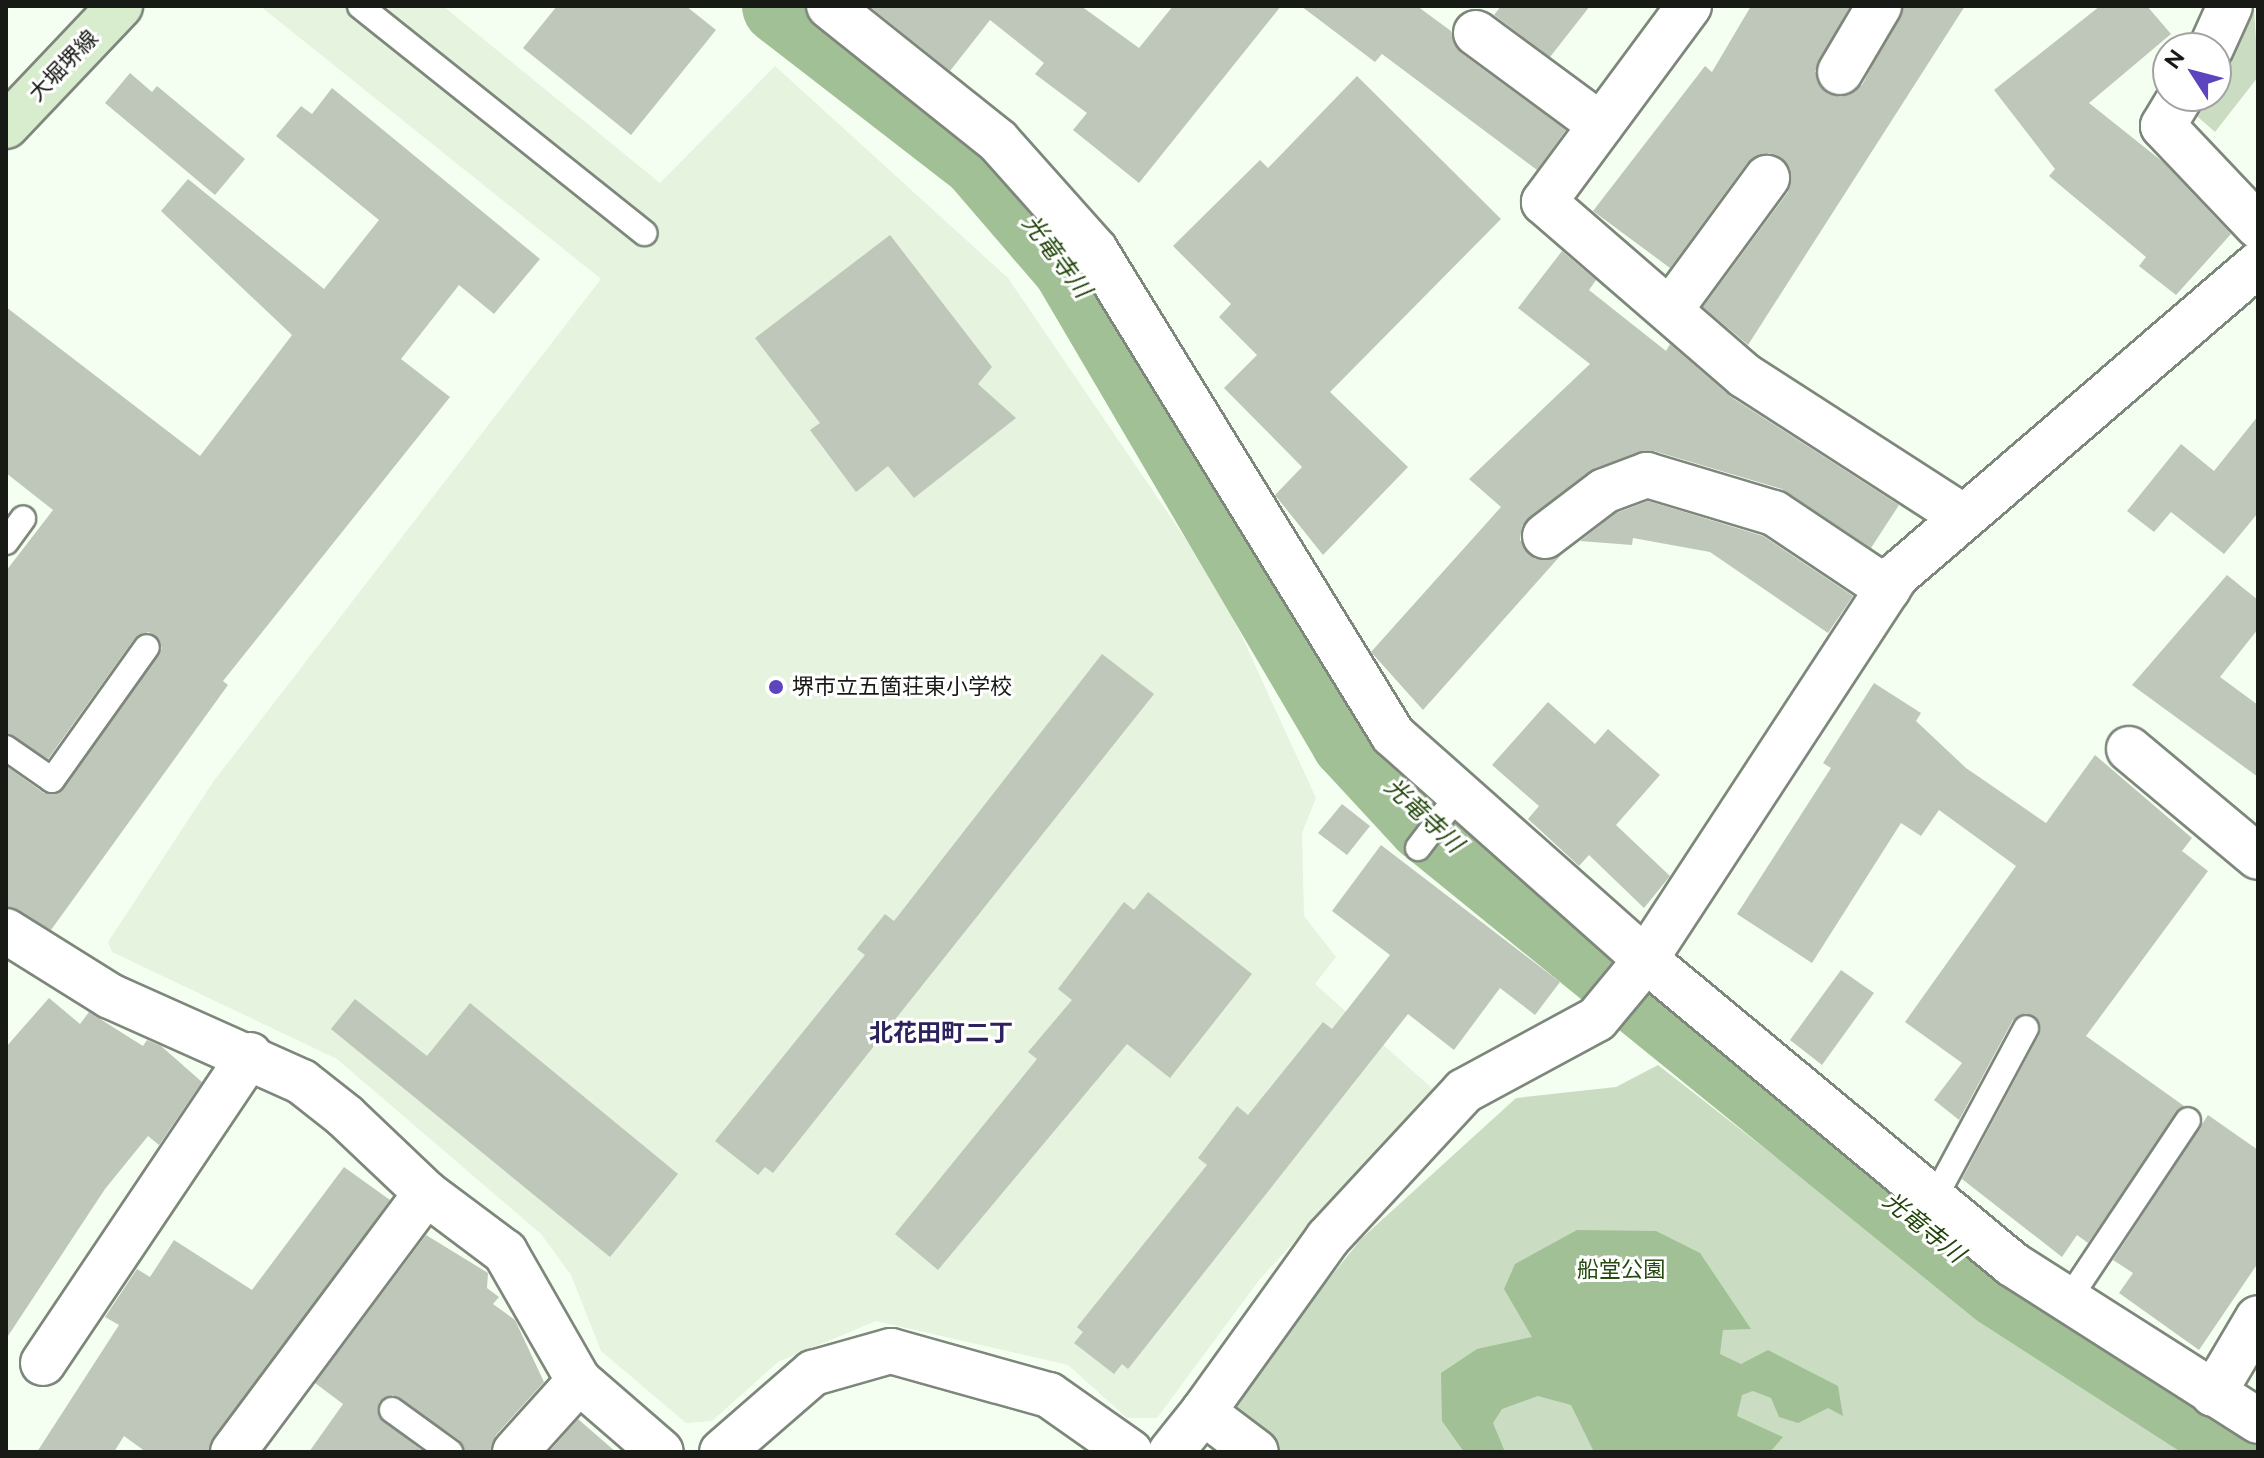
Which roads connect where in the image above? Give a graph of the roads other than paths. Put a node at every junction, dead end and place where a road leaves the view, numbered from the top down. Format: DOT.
graph roads {
  1 [pos="120,6"];
  2 [pos="360,6"];
  3 [pos="829,6"];
  4 [pos="1689,6"];
  5 [pos="1879,6"];
  6 [pos="2230,6"];
  7 [pos="2218,32"];
  8 [pos="1476,33"];
  9 [pos="1840,72"];
  10 [pos="2171,112"];
  11 [pos="1601,125"];
  12 [pos="6,126"];
  13 [pos="1767,178"];
  14 [pos="2258,226"];
  15 [pos="644,233"];
  16 [pos="2258,265"];
  17 [pos="1670,310"];
  18 [pos="1964,517"];
  19 [pos="23,519"];
  20 [pos="1545,536"];
  21 [pos="6,542"];
  22 [pos="1888,589"];
  23 [pos="147,647"];
  24 [pos="6,748"];
  25 [pos="2129,749"];
  26 [pos="1459,794"];
  27 [pos="1418,848"];
  28 [pos="2258,857"];
  29 [pos="6,931"];
  30 [pos="1644,963"];
  31 [pos="2026,1028"];
  32 [pos="250,1055"];
  33 [pos="2188,1120"];
  34 [pos="426,1193"];
  35 [pos="1934,1199"];
  36 [pos="2068,1300"];
  37 [pos="2258,1318"];
  38 [pos="43,1363"];
  39 [pos="579,1381"];
  40 [pos="2213,1394"];
  41 [pos="392,1410"];
  42 [pos="1203,1412"];
  43 [pos="2258,1421"];
  44 [pos="233,1452"];
  45 [pos="450,1452"];
  46 [pos="515,1452"];
  47 [pos="661,1452"];
  48 [pos="722,1452"];
  49 [pos="1130,1452"];
  50 [pos="1171,1452"];
  51 [pos="1256,1452"];
  1 -- 12 [label="main road, 大堀堺線"];
  2 -- 15 [label="lane"];
  3 -- 26 [label="street"];
  4 -- 11 [label="street"];
  5 -- 9 [label="street"];
  6 -- 7 [label="street"];
  8 -- 11 [label="street"];
  10 -- 14 [label="street"];
  11 -- 17 [label="street"];
  13 -- 17 [label="street"];
  16 -- 18 [label="street"];
  17 -- 18 [label="street"];
  18 -- 22 [label="street"];
  19 -- 21 [label="lane"];
  20 -- 22 [label="street"];
  22 -- 30 [label="street"];
  23 -- 24 [label="lane"];
  25 -- 28 [label="street"];
  26 -- 27 [label="lane"];
  26 -- 30 [label="street"];
  29 -- 32 [label="street"];
  30 -- 35 [label="street"];
  30 -- 42 [label="street"];
  31 -- 35 [label="lane"];
  32 -- 34 [label="street"];
  32 -- 38 [label="street"];
  33 -- 36 [label="lane"];
  34 -- 39 [label="street"];
  34 -- 44 [label="street"];
  35 -- 36 [label="street"];
  36 -- 40 [label="street"];
  37 -- 40 [label="street"];
  39 -- 46 [label="street"];
  39 -- 47 [label="street"];
  40 -- 43 [label="street"];
  41 -- 45 [label="lane"];
  42 -- 50 [label="street"];
  42 -- 51 [label="street"];
  48 -- 49 [label="street"];
}
